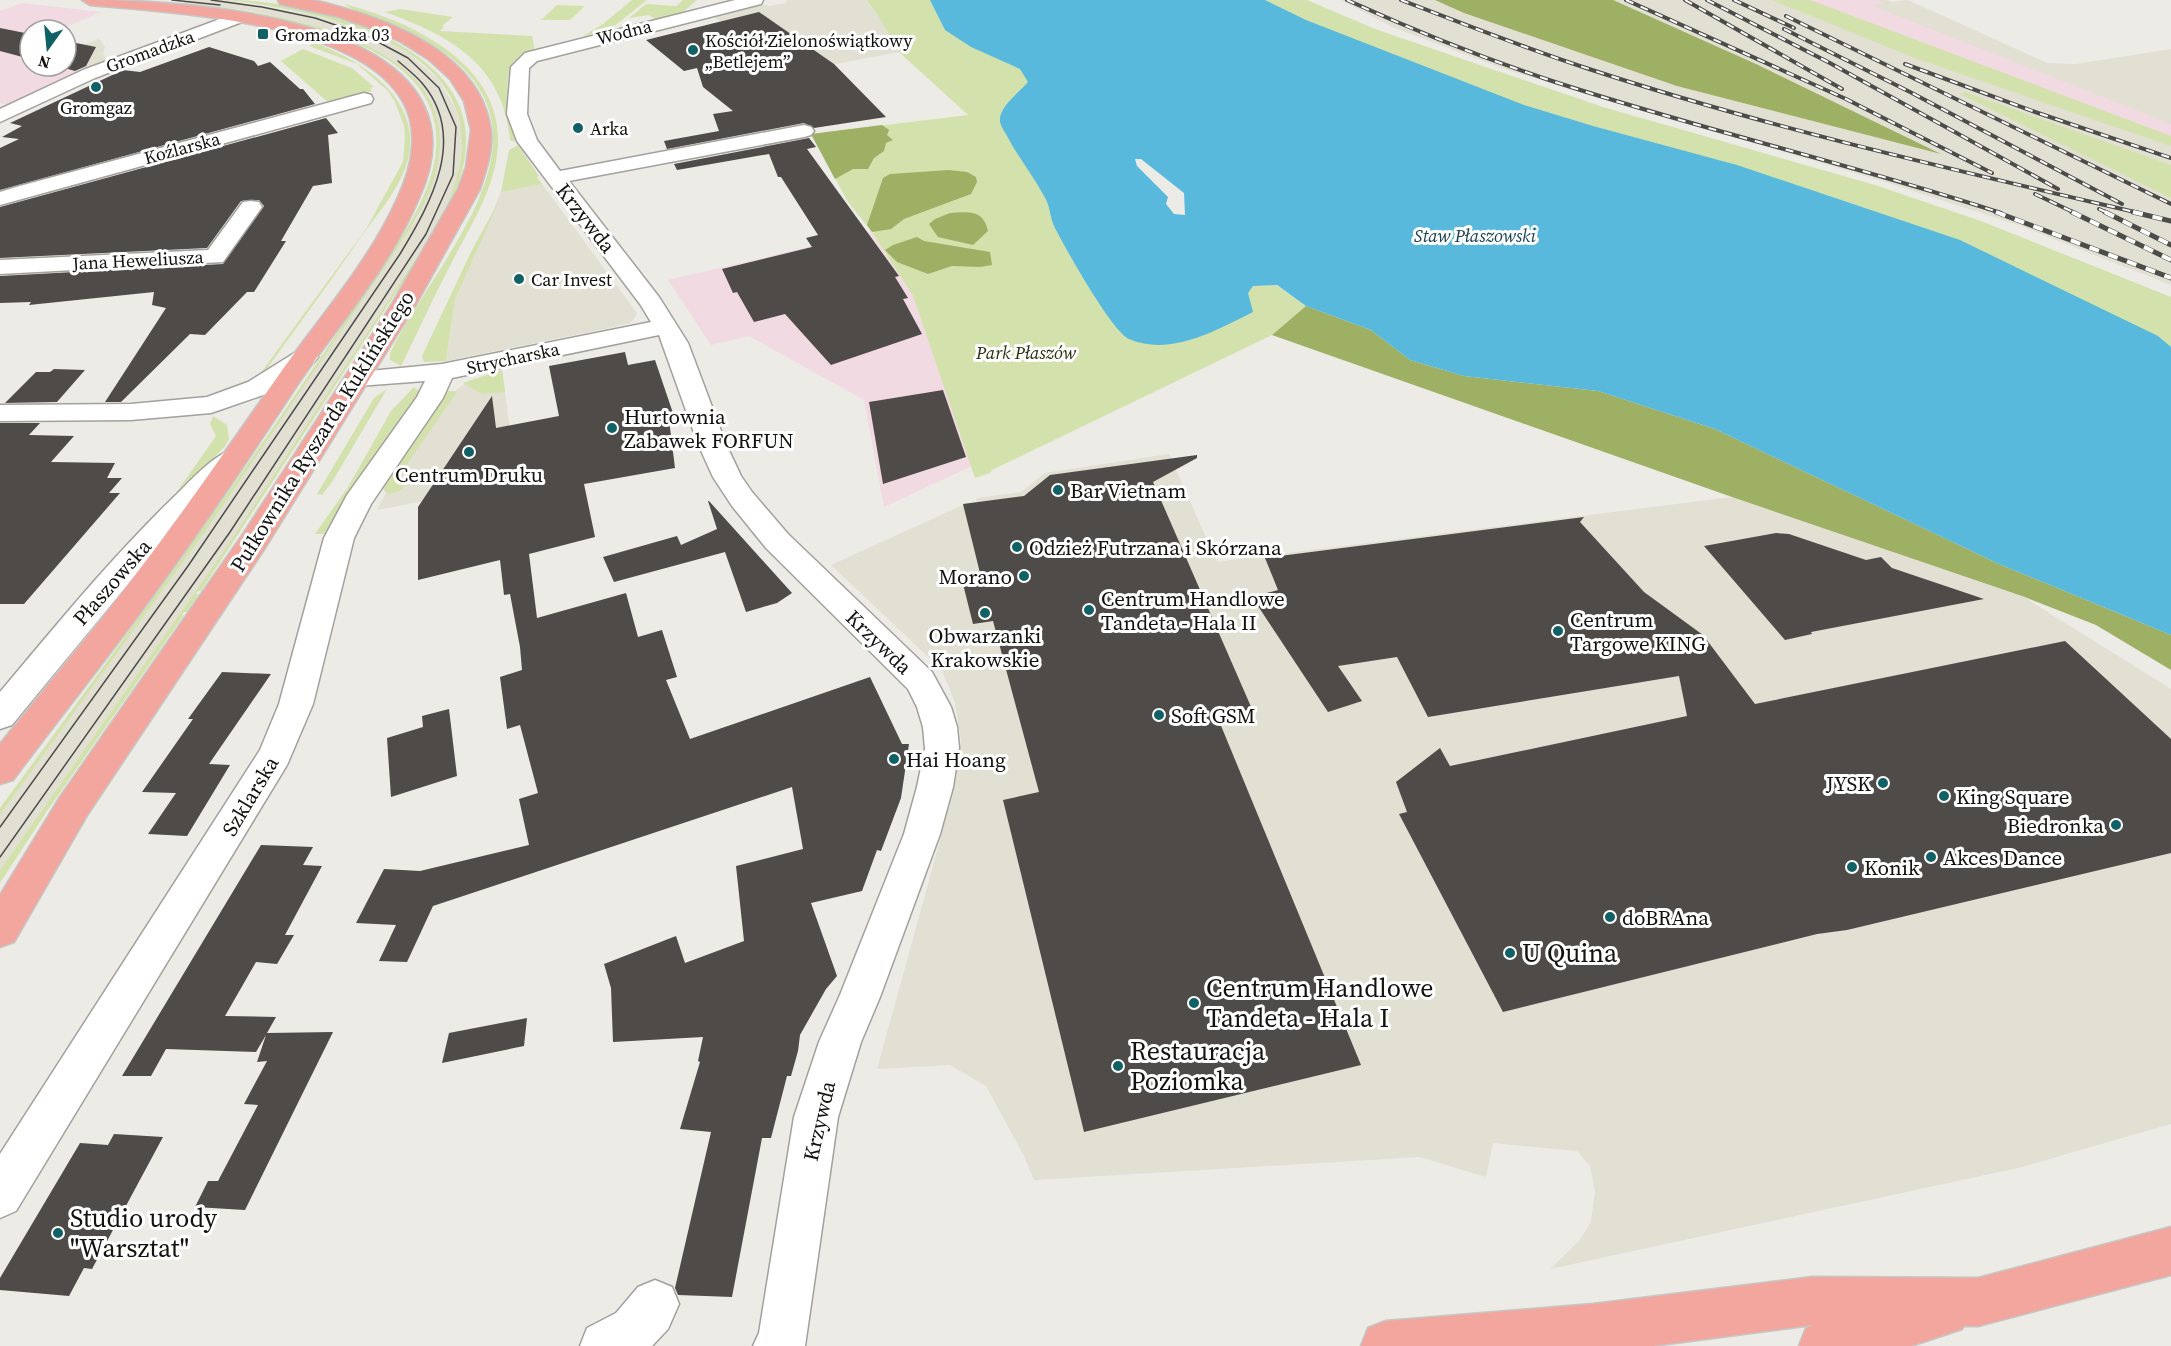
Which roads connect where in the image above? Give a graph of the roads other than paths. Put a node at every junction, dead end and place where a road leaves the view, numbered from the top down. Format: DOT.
graph roads {
  1 [pos="90,0"];
  2 [pos="286,0"];
  3 [pos="703,0"];
  4 [pos="755,0"];
  5 [pos="684,17"];
  6 [pos="236,18"];
  7 [pos="564,47"];
  8 [pos="364,99"];
  9 [pos="0,116"];
  10 [pos="804,130"];
  11 [pos="554,178"];
  12 [pos="0,199"];
  13 [pos="251,207"];
  14 [pos="0,267"];
  15 [pos="666,326"];
  16 [pos="305,357"];
  17 [pos="442,372"];
  18 [pos="358,378"];
  19 [pos="211,405"];
  20 [pos="0,413"];
  21 [pos="253,431"];
  22 [pos="234,458"];
  23 [pos="0,716"];
  24 [pos="0,770"];
  25 [pos="0,930"];
  26 [pos="0,1195"];
  27 [pos="2171,1251"];
  28 [pos="1978,1302"];
  29 [pos="655,1304"];
  30 [pos="783,1344"];
  31 [pos="605,1346"];
  32 [pos="1386,1346"];
  33 [pos="1824,1346"];
  1 -- 6 [label="main road"];
  2 -- 18 [label="main road, Pułkownika Ryszarda Kuklińskiego"];
  3 -- 5 [label="street, Wodna"];
  4 -- 5 [label="street, Wodna"];
  5 -- 7 [label="street, Wodna"];
  6 -- 9 [label="street, Gromadzka"];
  6 -- 16 [label="main road"];
  7 -- 11 [label="street, Krzywda"];
  8 -- 12 [label="street, Koźlarska"];
  10 -- 11 [label="street"];
  11 -- 15 [label="street, Krzywda"];
  13 -- 14 [label="street, Jana Heweliusza"];
  15 -- 17 [label="street, Strycharska"];
  15 -- 30 [label="street, Krzywda"];
  16 -- 19 [label="street"];
  16 -- 21 [label="main road"];
  17 -- 18 [label="street, Strycharska"];
  17 -- 26 [label="street, Szklarska"];
  18 -- 25 [label="main road, Pułkownika Ryszarda Kuklińskiego"];
  19 -- 20 [label="street"];
  19 -- 21 [label="street"];
  21 -- 22 [label="main road"];
  22 -- 23 [label="street, Płaszowska"];
  22 -- 24 [label="main road"];
  27 -- 28 [label="main road"];
  28 -- 32 [label="main road"];
  28 -- 33 [label="main road"];
  29 -- 31 [label="street"];
}
